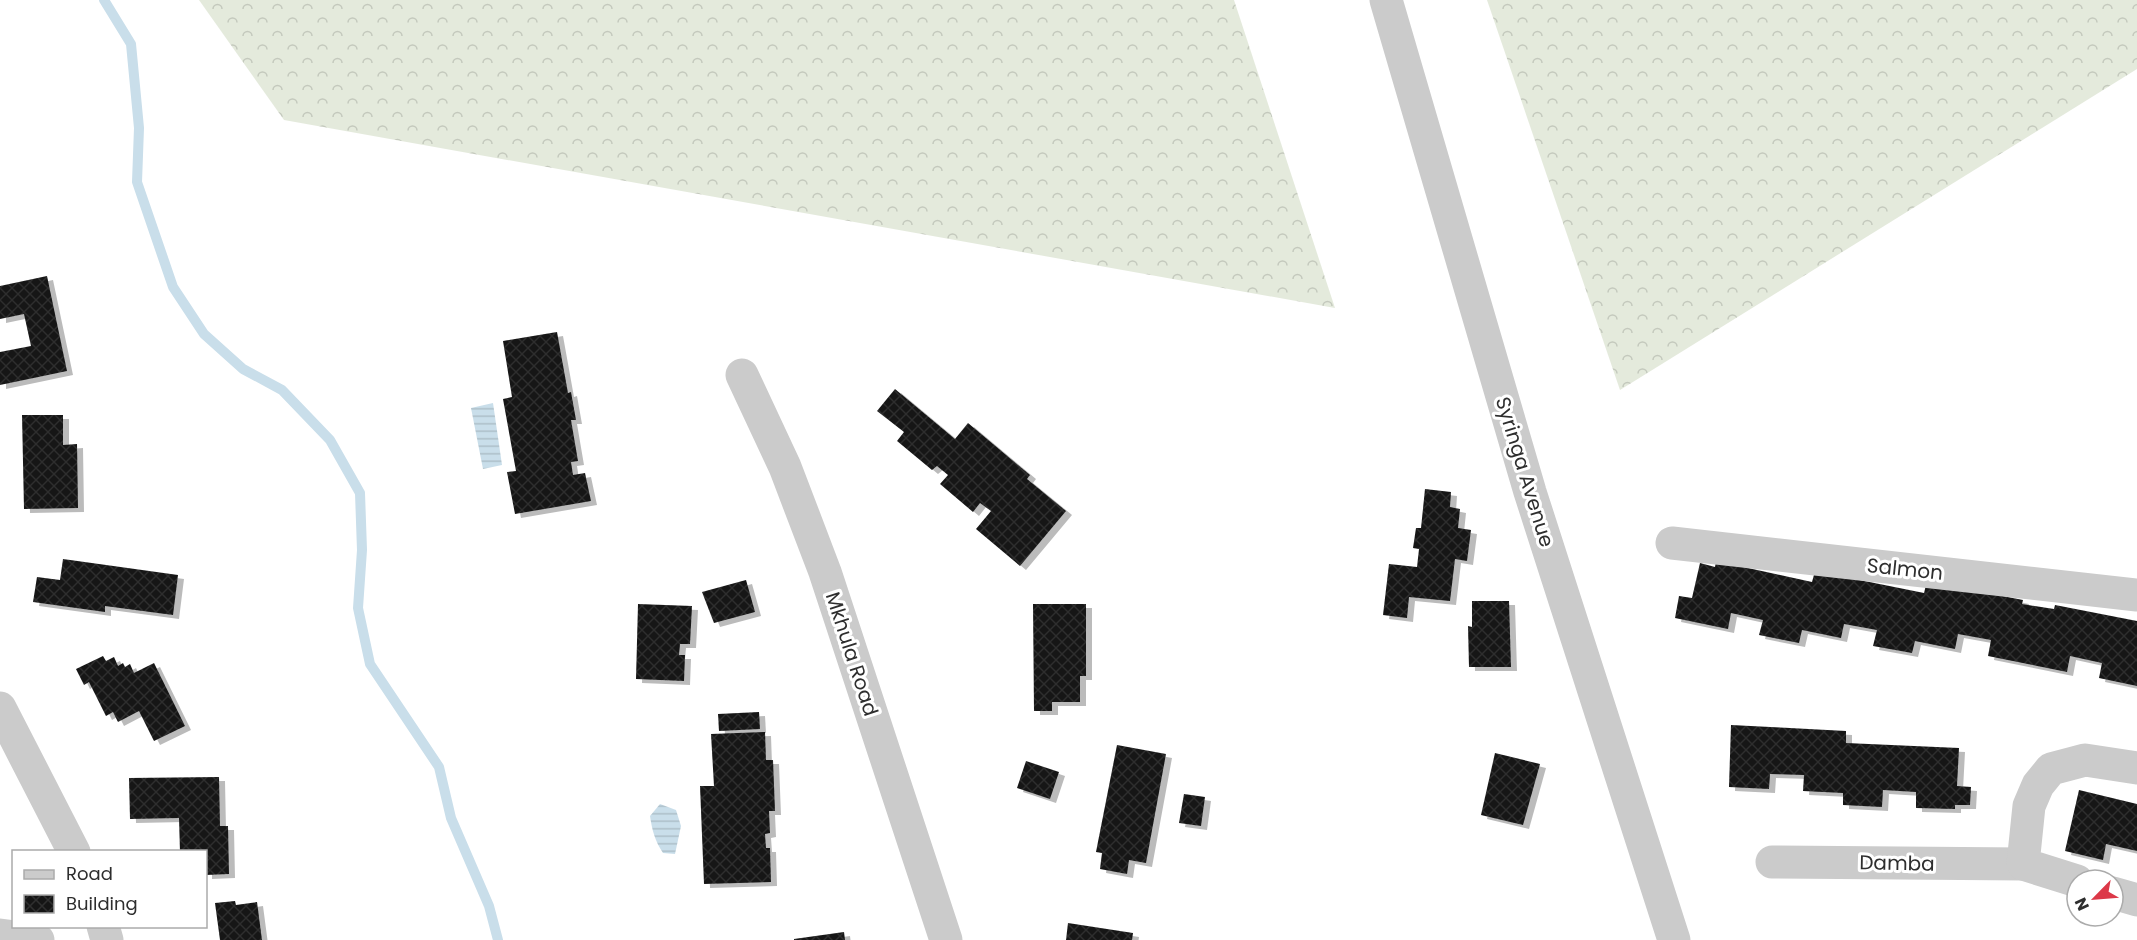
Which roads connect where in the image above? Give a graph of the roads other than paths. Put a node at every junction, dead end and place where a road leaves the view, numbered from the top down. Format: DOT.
graph roads {
  1 [pos="1386,0"];
  2 [pos="742,375"];
  3 [pos="1672,543"];
  4 [pos="2137,595"];
  5 [pos="0,708"];
  6 [pos="2137,768"];
  7 [pos="70,847"];
  8 [pos="1772,862"];
  9 [pos="2023,864"];
  10 [pos="2065,877"];
  11 [pos="35,928"];
  12 [pos="5,937"];
  13 [pos="38,940"];
  14 [pos="946,940"];
  15 [pos="1674,940"];
  1 -- 15 [label="street, Syringa Avenue"];
  2 -- 14 [label="street, Mkhula Road"];
  3 -- 4 [label="street, Salmon"];
  5 -- 7 [label="street"];
  6 -- 9 [label="street"];
  8 -- 9 [label="street, Damba"];
  9 -- 10 [label="street, Damba"];
  11 -- 12 [label="street"];
  12 -- 13 [label="street"];
}
